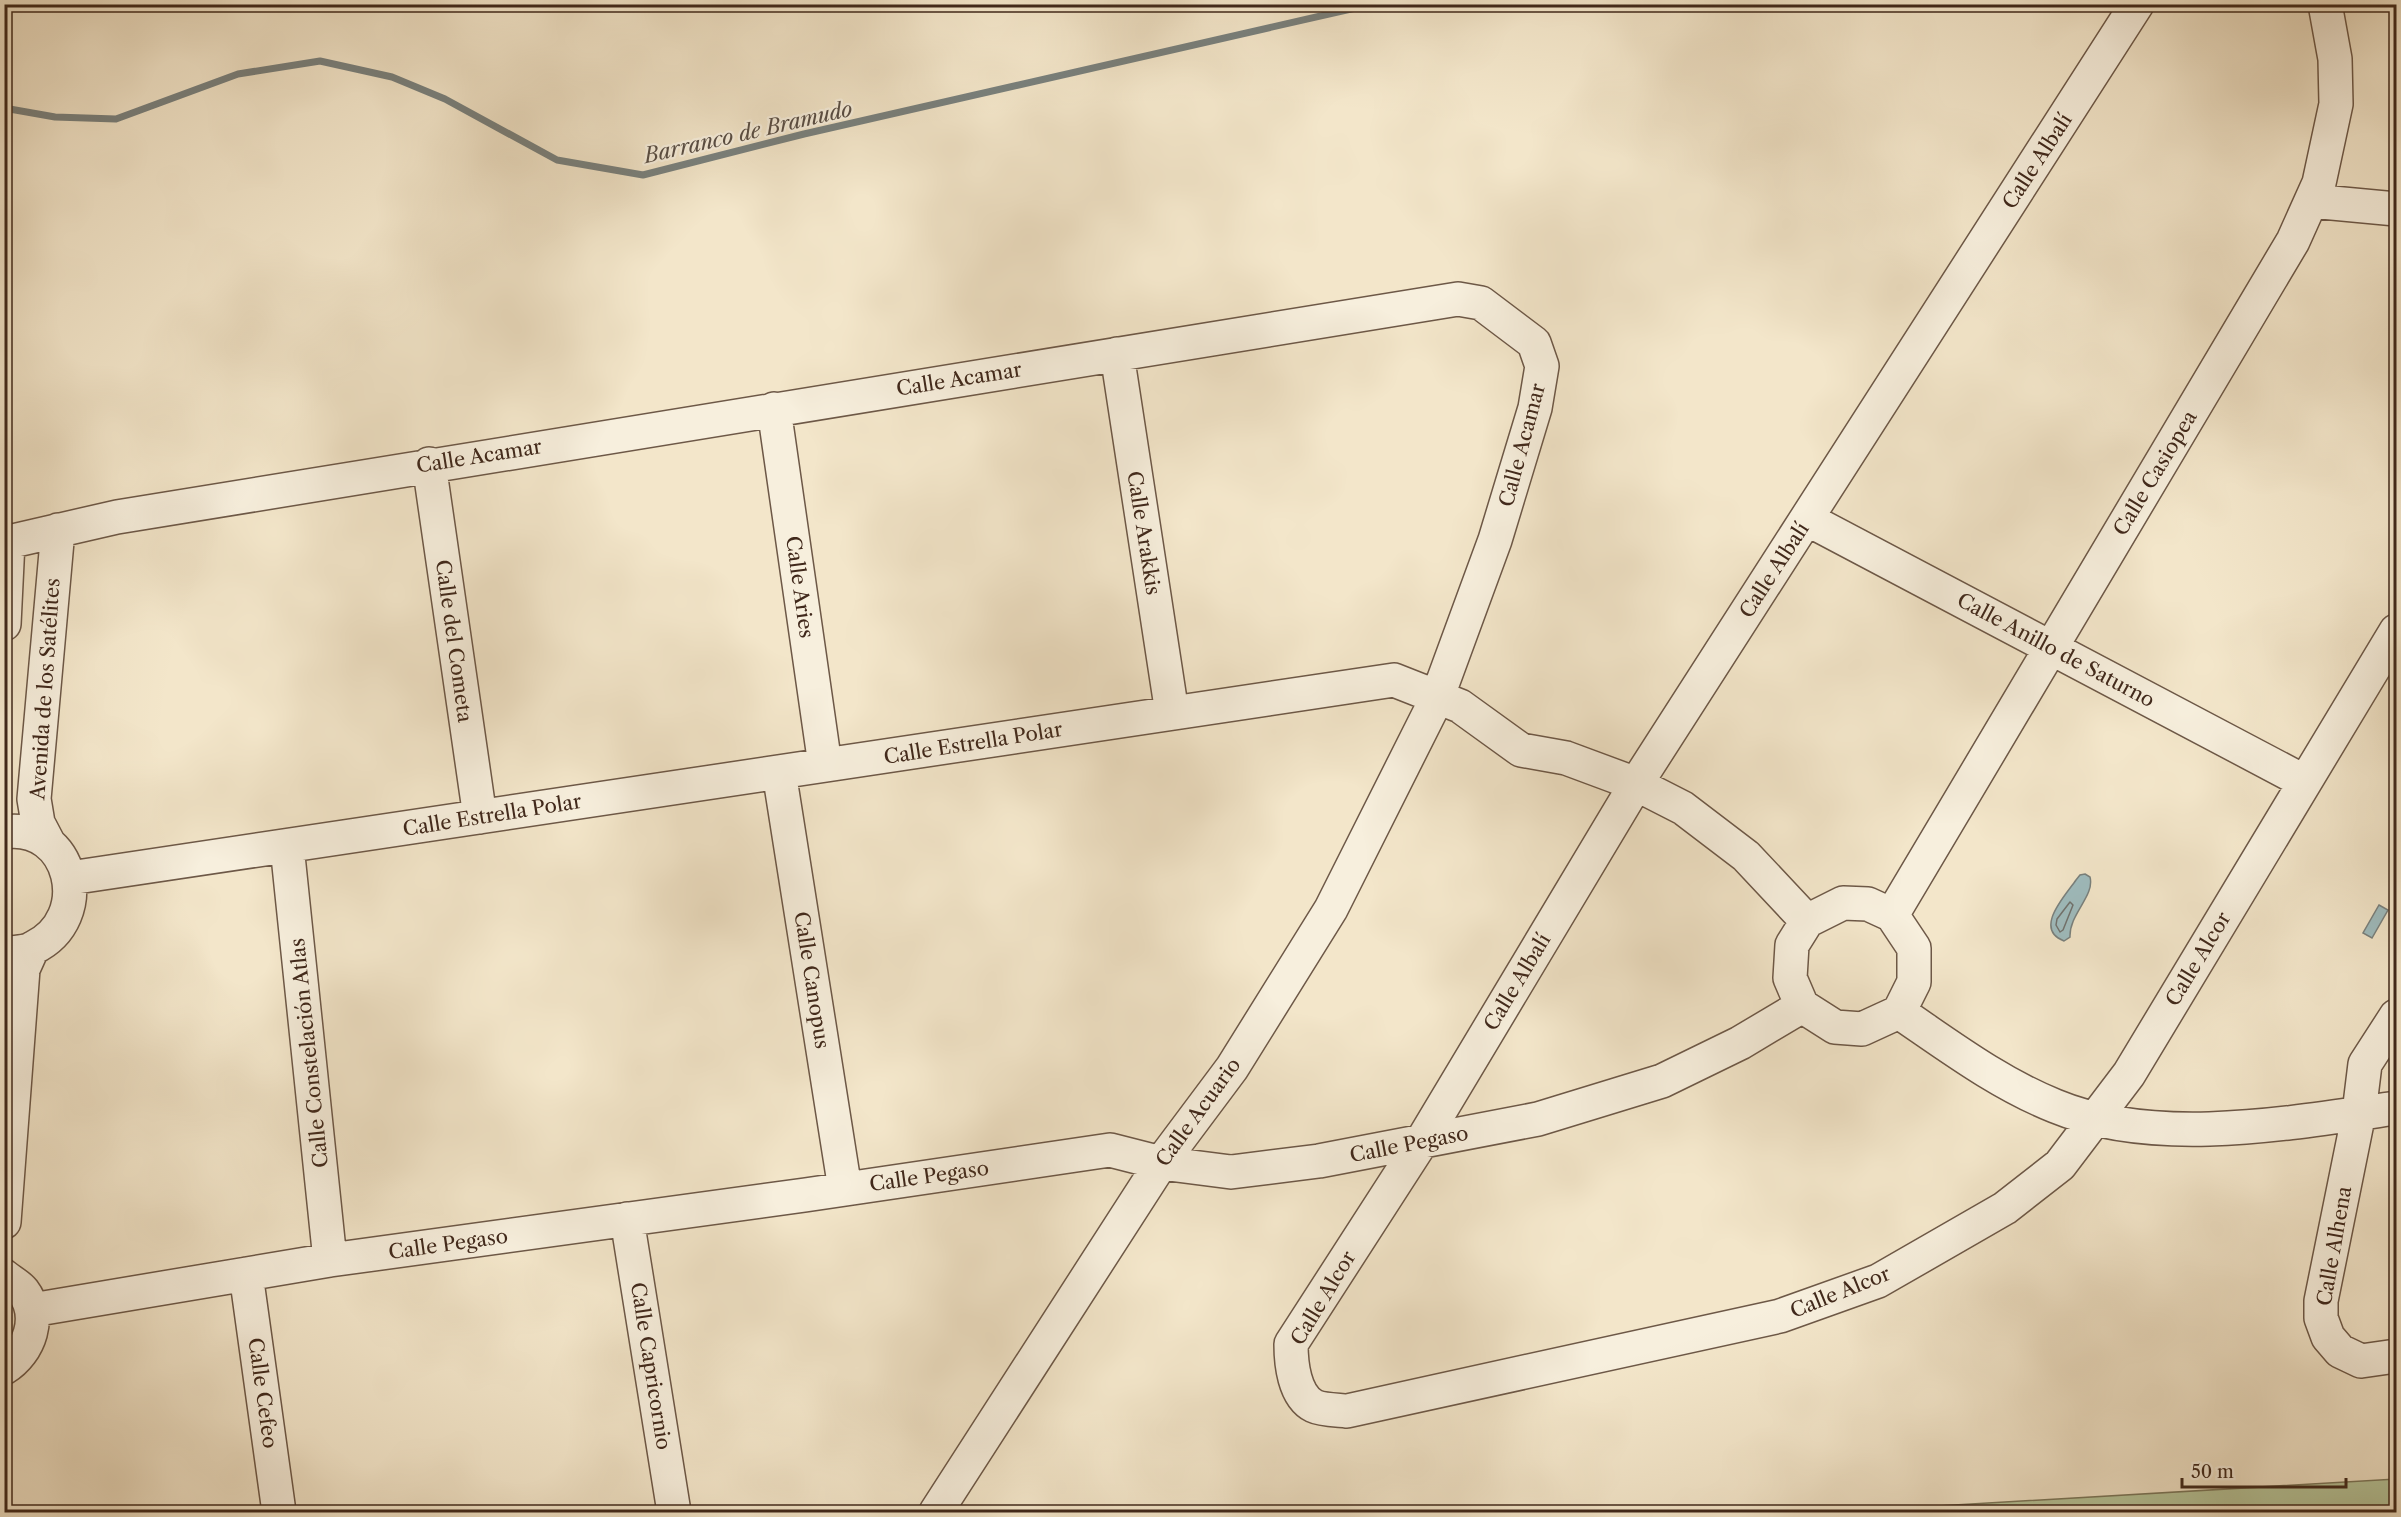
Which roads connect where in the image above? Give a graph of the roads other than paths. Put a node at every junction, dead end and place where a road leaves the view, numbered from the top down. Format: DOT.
graph roads {
  1 [pos="2137,4"];
  2 [pos="2325,4"];
  3 [pos="2311,201"];
  4 [pos="2397,209"];
  5 [pos="1117,354"];
  6 [pos="774,409"];
  7 [pos="429,464"];
  8 [pos="1807,519"];
  9 [pos="58,530"];
  10 [pos="6,543"];
  11 [pos="4,624"];
  12 [pos="2397,631"];
  13 [pos="2051,648"];
  14 [pos="1437,698"];
  15 [pos="1172,713"];
  16 [pos="825,765"];
  17 [pos="779,772"];
  18 [pos="2305,782"];
  19 [pos="1636,784"];
  20 [pos="480,817"];
  21 [pos="4,832"];
  22 [pos="49,844"];
  23 [pos="287,846"];
  24 [pos="70,878"];
  25 [pos="1892,915"];
  26 [pos="1807,921"];
  27 [pos="18,951"];
  28 [pos="1802,1006"];
  29 [pos="1899,1012"];
  30 [pos="2397,1017"];
  31 [pos="2397,1108"];
  32 [pos="2358,1113"];
  33 [pos="2095,1119"];
  34 [pos="1422,1141"];
  35 [pos="1161,1164"];
  36 [pos="845,1189"];
  37 [pos="627,1219"];
  38 [pos="4,1222"];
  39 [pos="330,1260"];
  40 [pos="246,1274"];
  41 [pos="4,1276"];
  42 [pos="32,1310"];
  43 [pos="2397,1356"];
  44 [pos="4,1368"];
  45 [pos="279,1512"];
  46 [pos="674,1512"];
  47 [pos="936,1512"];
  1 -- 8 [label="street, Calle Albalí"];
  2 -- 3 [label="street, Calle Casiopea"];
  3 -- 4 [label="street"];
  3 -- 13 [label="street, Calle Casiopea"];
  5 -- 6 [label="street, Calle Acamar"];
  5 -- 14 [label="street, Calle Acamar"];
  5 -- 15 [label="street, Calle Arakkis"];
  6 -- 7 [label="street, Calle Acamar"];
  6 -- 16 [label="street, Calle Aries"];
  7 -- 9 [label="street, Calle Acamar"];
  7 -- 20 [label="street, Calle del Cometa"];
  8 -- 13 [label="street, Calle Anillo de Saturno"];
  8 -- 19 [label="street, Calle Albalí"];
  9 -- 10 [label="street, Calle Acamar"];
  9 -- 22 [label="street, Avenida de los Satélites"];
  10 -- 11 [label="street"];
  12 -- 18 [label="street, Calle Alcor"];
  13 -- 18 [label="street, Calle Anillo de Saturno"];
  13 -- 25 [label="street, Calle Casiopea"];
  14 -- 15 [label="street, Calle Estrella Polar"];
  14 -- 19 [label="street, Calle Estrella Polar"];
  14 -- 35 [label="street, Calle Acuario"];
  15 -- 16 [label="street, Calle Estrella Polar"];
  16 -- 17 [label="street, Calle Estrella Polar"];
  17 -- 20 [label="street, Calle Estrella Polar"];
  17 -- 36 [label="street, Calle Canopus"];
  18 -- 33 [label="street, Calle Alcor"];
  19 -- 26 [label="street, Calle Estrella Polar"];
  19 -- 34 [label="street, Calle Albalí"];
  20 -- 23 [label="street, Calle Estrella Polar"];
  21 -- 22 [label="street"];
  22 -- 24 [label="street, Avenida de los Satélites"];
  23 -- 24 [label="street, Calle Estrella Polar"];
  23 -- 39 [label="street, Calle Constelación Atlas"];
  24 -- 27 [label="street"];
  25 -- 26 [label="street"];
  25 -- 29 [label="street"];
  26 -- 28 [label="street"];
  27 -- 38 [label="street"];
  28 -- 29 [label="street"];
  28 -- 34 [label="street, Calle Pegaso"];
  29 -- 33 [label="street"];
  30 -- 32 [label="street, Calle Alhena"];
  31 -- 32 [label="street"];
  32 -- 33 [label="street"];
  32 -- 43 [label="street, Calle Alhena"];
  33 -- 34 [label="street, Calle Alcor"];
  34 -- 35 [label="street, Calle Pegaso"];
  35 -- 36 [label="street, Calle Pegaso"];
  35 -- 47 [label="street, Calle Acuario"];
  36 -- 37 [label="street, Calle Pegaso"];
  37 -- 39 [label="street, Calle Pegaso"];
  37 -- 46 [label="street, Calle Capricornio"];
  39 -- 40 [label="street, Calle Pegaso"];
  40 -- 42 [label="street, Calle Pegaso"];
  40 -- 45 [label="street, Calle Cefeo"];
  41 -- 42 [label="street"];
  42 -- 44 [label="street"];
}
